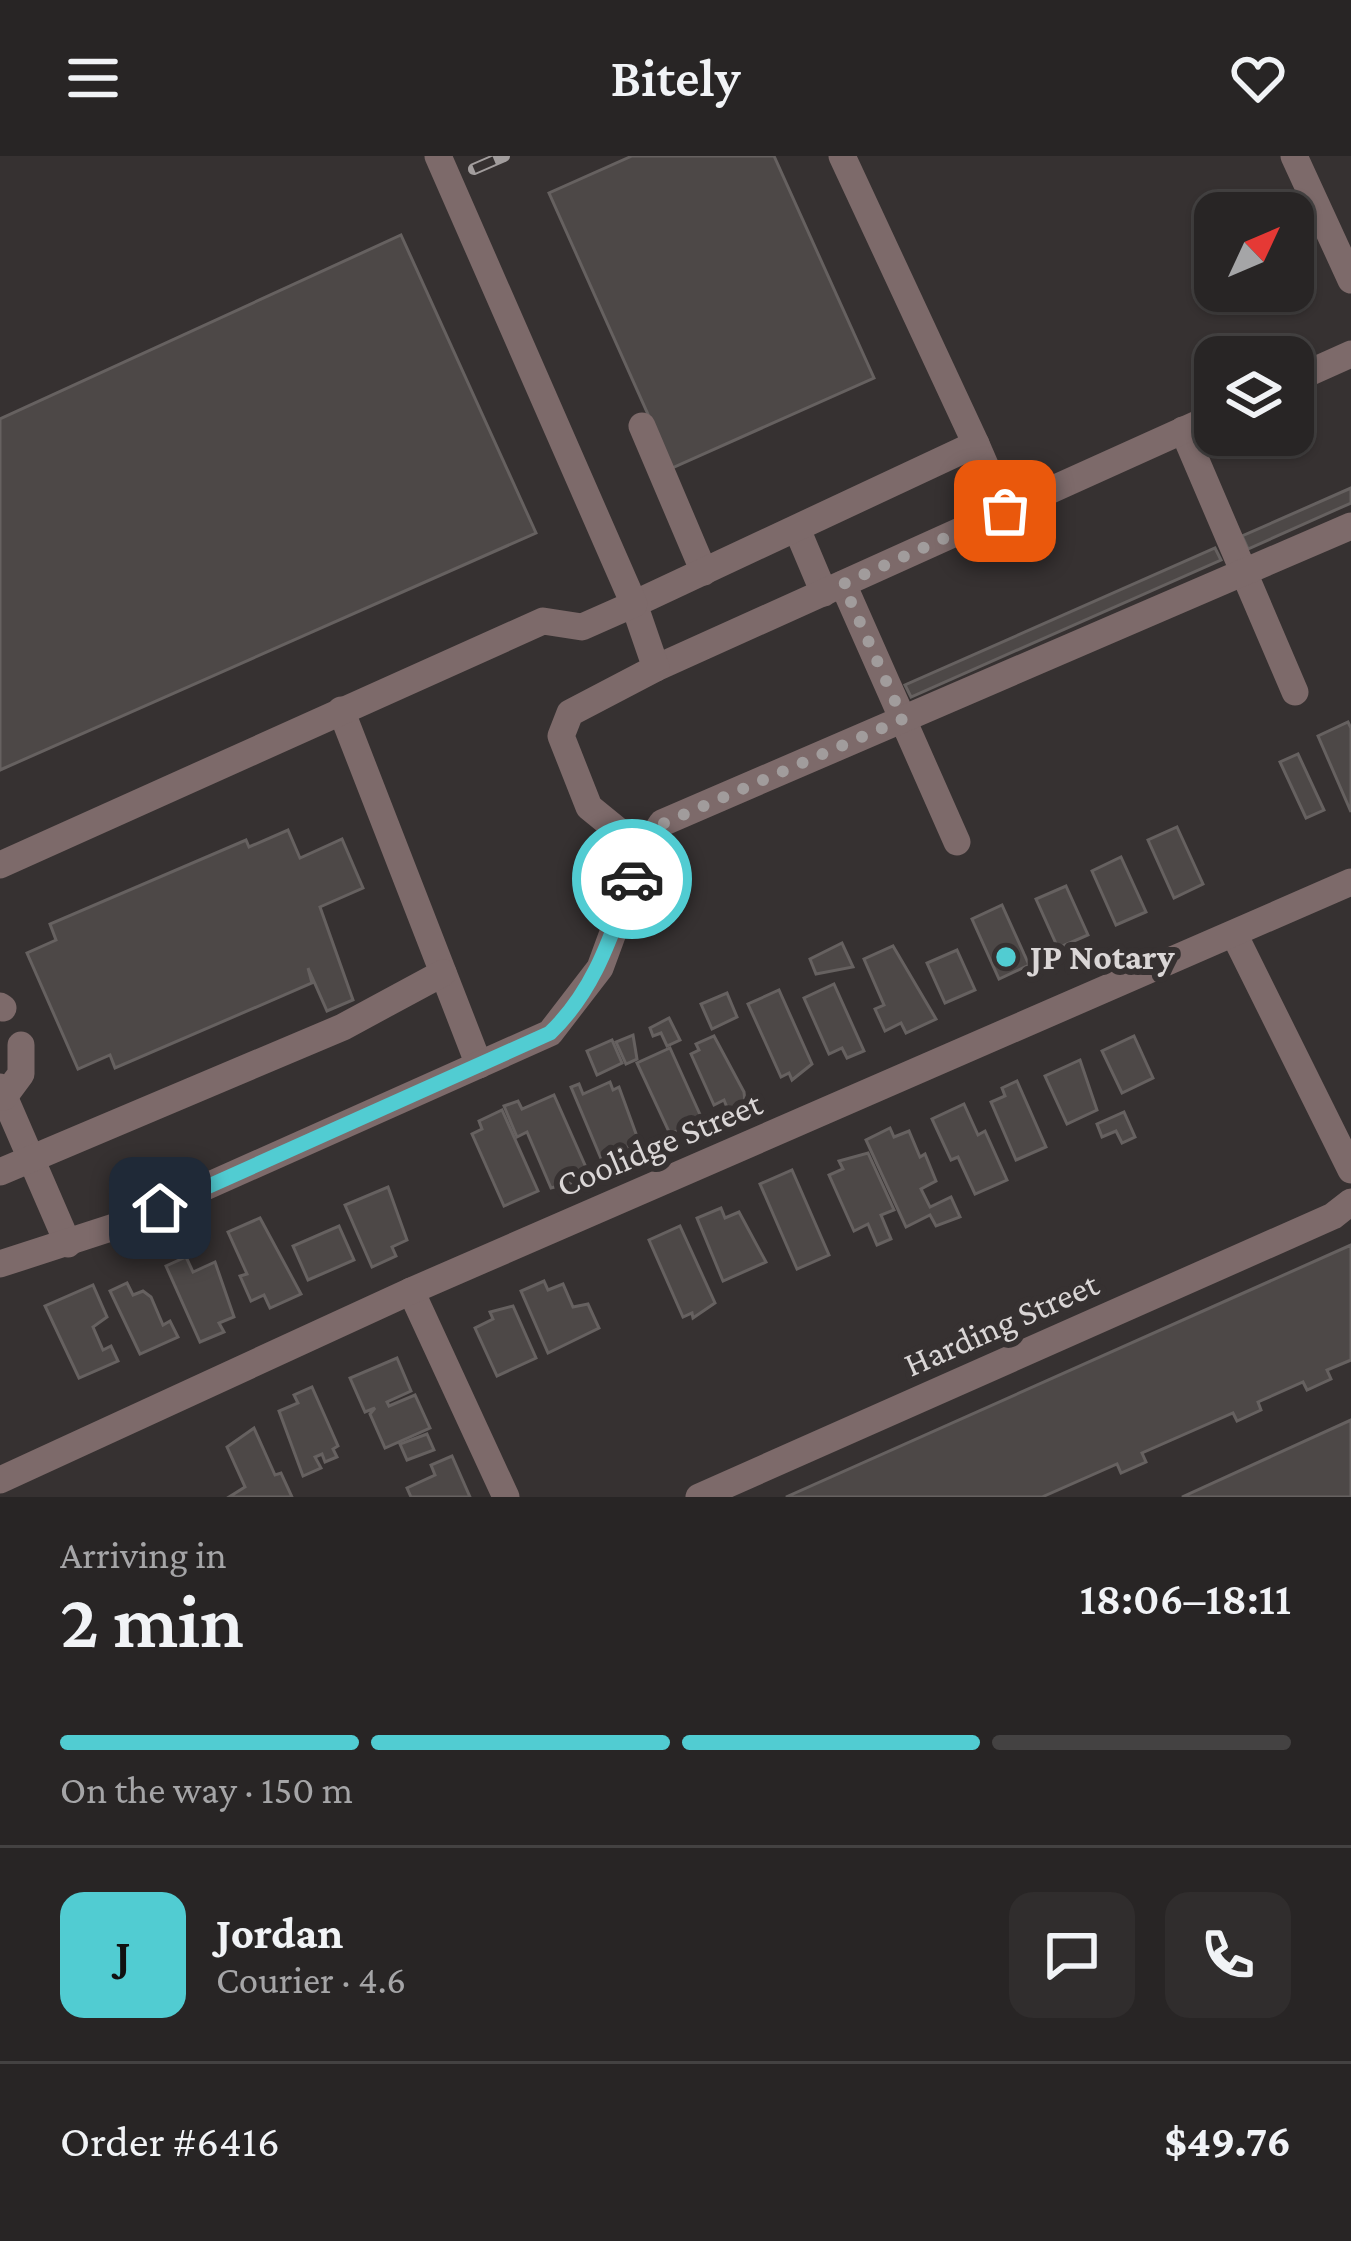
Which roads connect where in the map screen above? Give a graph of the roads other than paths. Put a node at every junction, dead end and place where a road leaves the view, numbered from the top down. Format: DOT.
graph roads {
  1 [pos="438,156"];
  2 [pos="842,156"];
  3 [pos="1294,156"];
  4 [pos="1351,280"];
  5 [pos="1351,354"];
  6 [pos="1314,371"];
  7 [pos="1194,425"];
  8 [pos="642,426"];
  9 [pos="1183,430"];
  10 [pos="976,444"];
  11 [pos="1005,511"];
  12 [pos="1351,526"];
  13 [pos="797,530"];
  14 [pos="704,572"];
  15 [pos="1242,573"];
  16 [pos="833,588"];
  17 [pos="634,604"];
  18 [pos="656,668"];
  19 [pos="1295,692"];
  20 [pos="341,710"];
  21 [pos="903,719"];
  22 [pos="957,842"];
  23 [pos="643,851"];
  24 [pos="0,865"];
  25 [pos="1351,882"];
  26 [pos="1234,934"];
  27 [pos="443,973"];
  28 [pos="21,1045"];
  29 [pos="478,1065"];
  30 [pos="2,1092"];
  31 [pos="33,1162"];
  32 [pos="1351,1170"];
  33 [pos="0,1172"];
  34 [pos="1342,1209"];
  35 [pos="68,1244"];
  36 [pos="0,1264"];
  37 [pos="411,1291"];
  38 [pos="0,1480"];
  39 [pos="506,1497"];
  40 [pos="699,1497"];
  1 -- 17 [label="street"];
  2 -- 10 [label="street"];
  3 -- 4 [label="street"];
  5 -- 6 [label="street"];
  7 -- 9 [label="street"];
  8 -- 14 [label="street"];
  9 -- 11 [label="street"];
  9 -- 15 [label="street"];
  10 -- 11 [label="street"];
  10 -- 13 [label="street"];
  11 -- 16 [label="street"];
  12 -- 15 [label="street"];
  13 -- 14 [label="street"];
  13 -- 16 [label="street"];
  14 -- 17 [label="street"];
  15 -- 19 [label="street"];
  15 -- 21 [label="street"];
  16 -- 18 [label="street"];
  16 -- 21 [label="street"];
  17 -- 18 [label="street"];
  17 -- 20 [label="street"];
  18 -- 23 [label="street"];
  20 -- 24 [label="street"];
  20 -- 27 [label="street"];
  21 -- 22 [label="street"];
  21 -- 23 [label="street"];
  23 -- 29 [label="street"];
  25 -- 26 [label="street, Coolidge Street"];
  26 -- 32 [label="street"];
  26 -- 37 [label="street, Coolidge Street"];
  27 -- 29 [label="street"];
  27 -- 31 [label="street"];
  28 -- 30 [label="street"];
  29 -- 35 [label="street"];
  30 -- 31 [label="street"];
  31 -- 33 [label="street"];
  31 -- 35 [label="street"];
  34 -- 40 [label="street, Harding Street"];
  35 -- 36 [label="street"];
  37 -- 38 [label="street, Coolidge Street"];
  37 -- 39 [label="street"];
}
